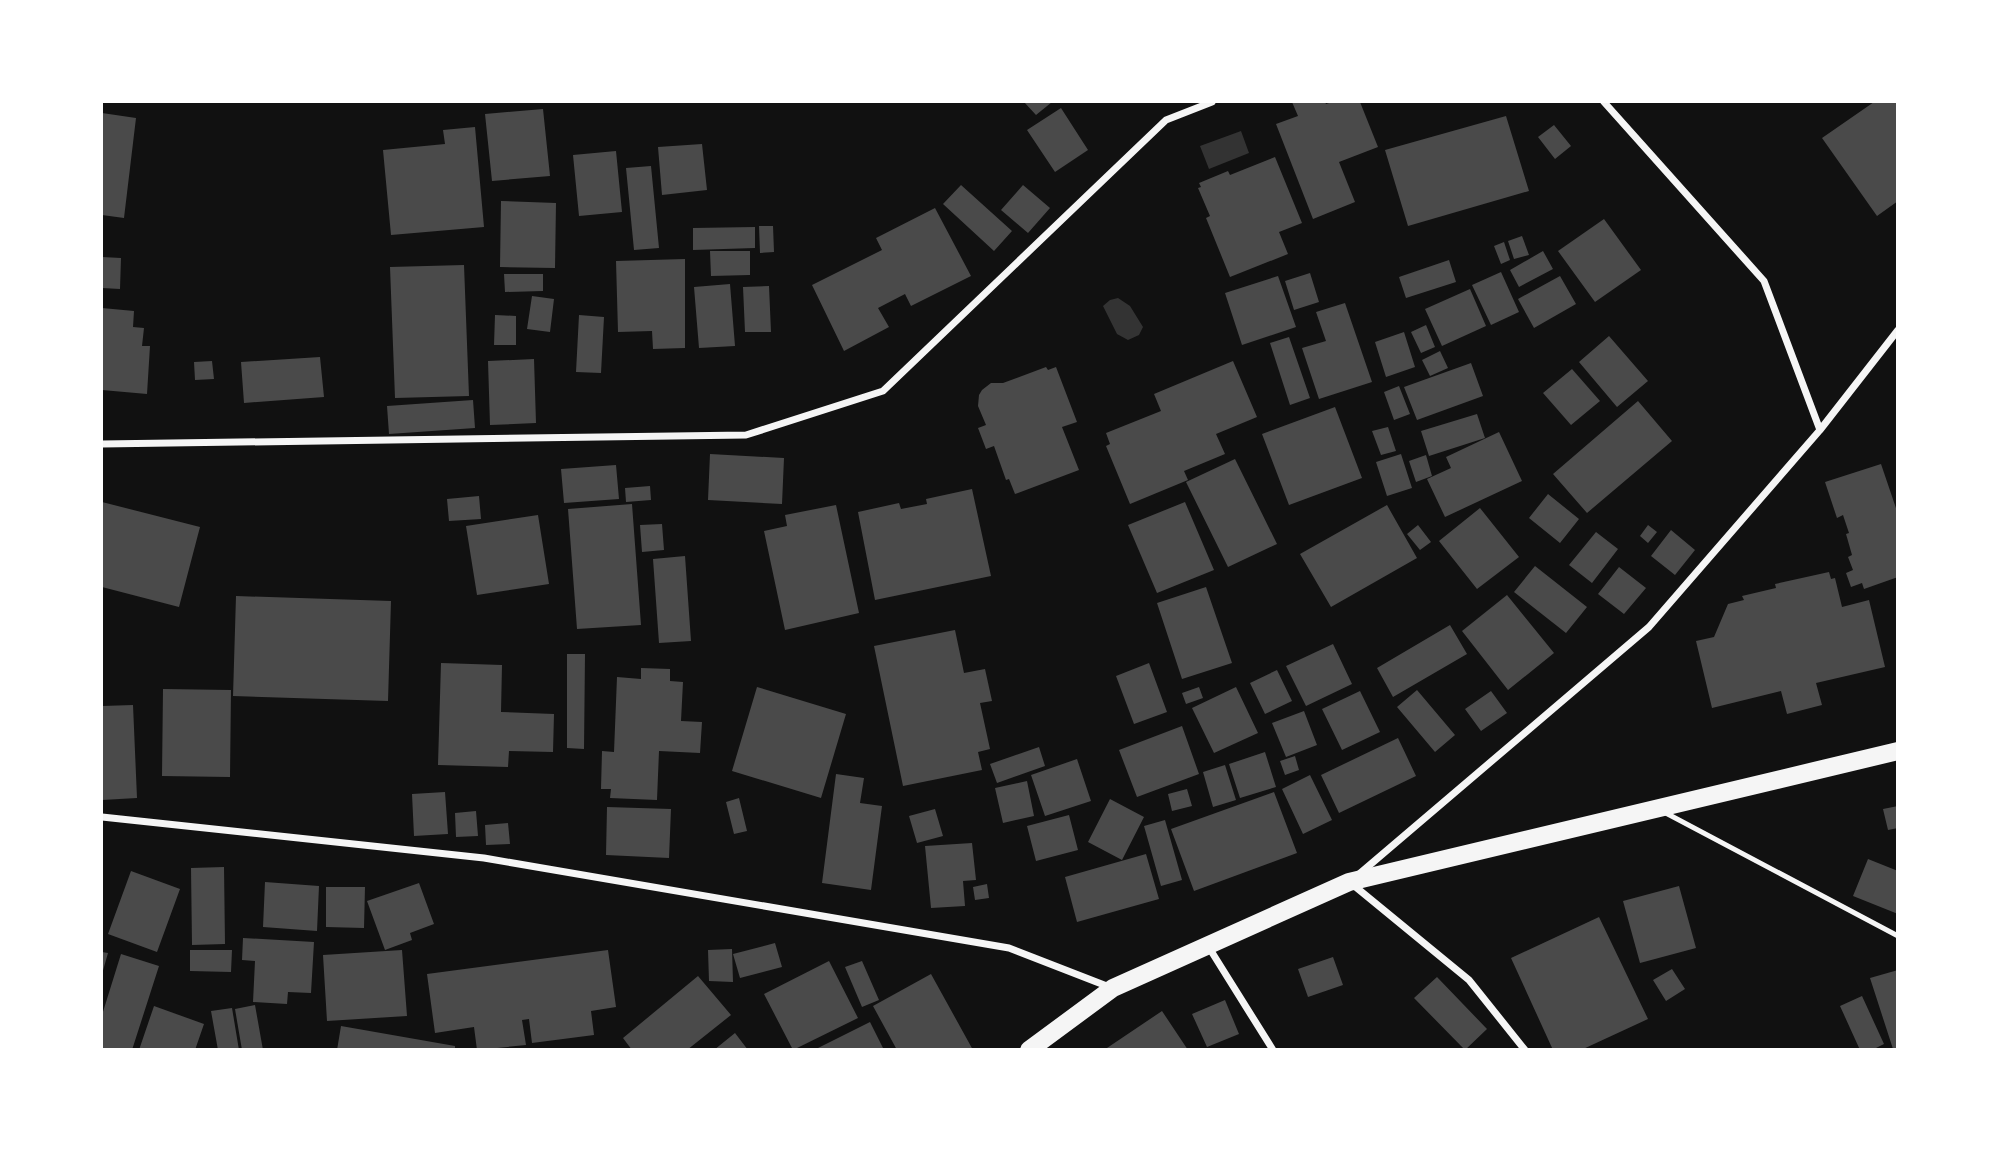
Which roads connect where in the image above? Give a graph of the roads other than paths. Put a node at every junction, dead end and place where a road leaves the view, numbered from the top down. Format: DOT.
graph roads {
  1 [pos="1212,102"];
  2 [pos="1604,102"];
  3 [pos="1898,330"];
  4 [pos="1820,430"];
  5 [pos="102,444"];
  6 [pos="1898,751"];
  7 [pos="1658,809"];
  8 [pos="102,817"];
  9 [pos="1349,882"];
  10 [pos="1898,936"];
  11 [pos="1208,946"];
  12 [pos="1112,988"];
  13 [pos="1029,1049"];
  14 [pos="1273,1049"];
  15 [pos="1525,1049"];
  1 -- 5 [label="street"];
  2 -- 4 [label="street"];
  3 -- 4 [label="street"];
  4 -- 9 [label="street"];
  6 -- 7 [label="main road"];
  7 -- 9 [label="main road"];
  7 -- 10 [label="lane"];
  8 -- 12 [label="street"];
  9 -- 11 [label="main road"];
  9 -- 15 [label="street"];
  11 -- 12 [label="main road"];
  11 -- 14 [label="street"];
  12 -- 13 [label="main road"];
}
